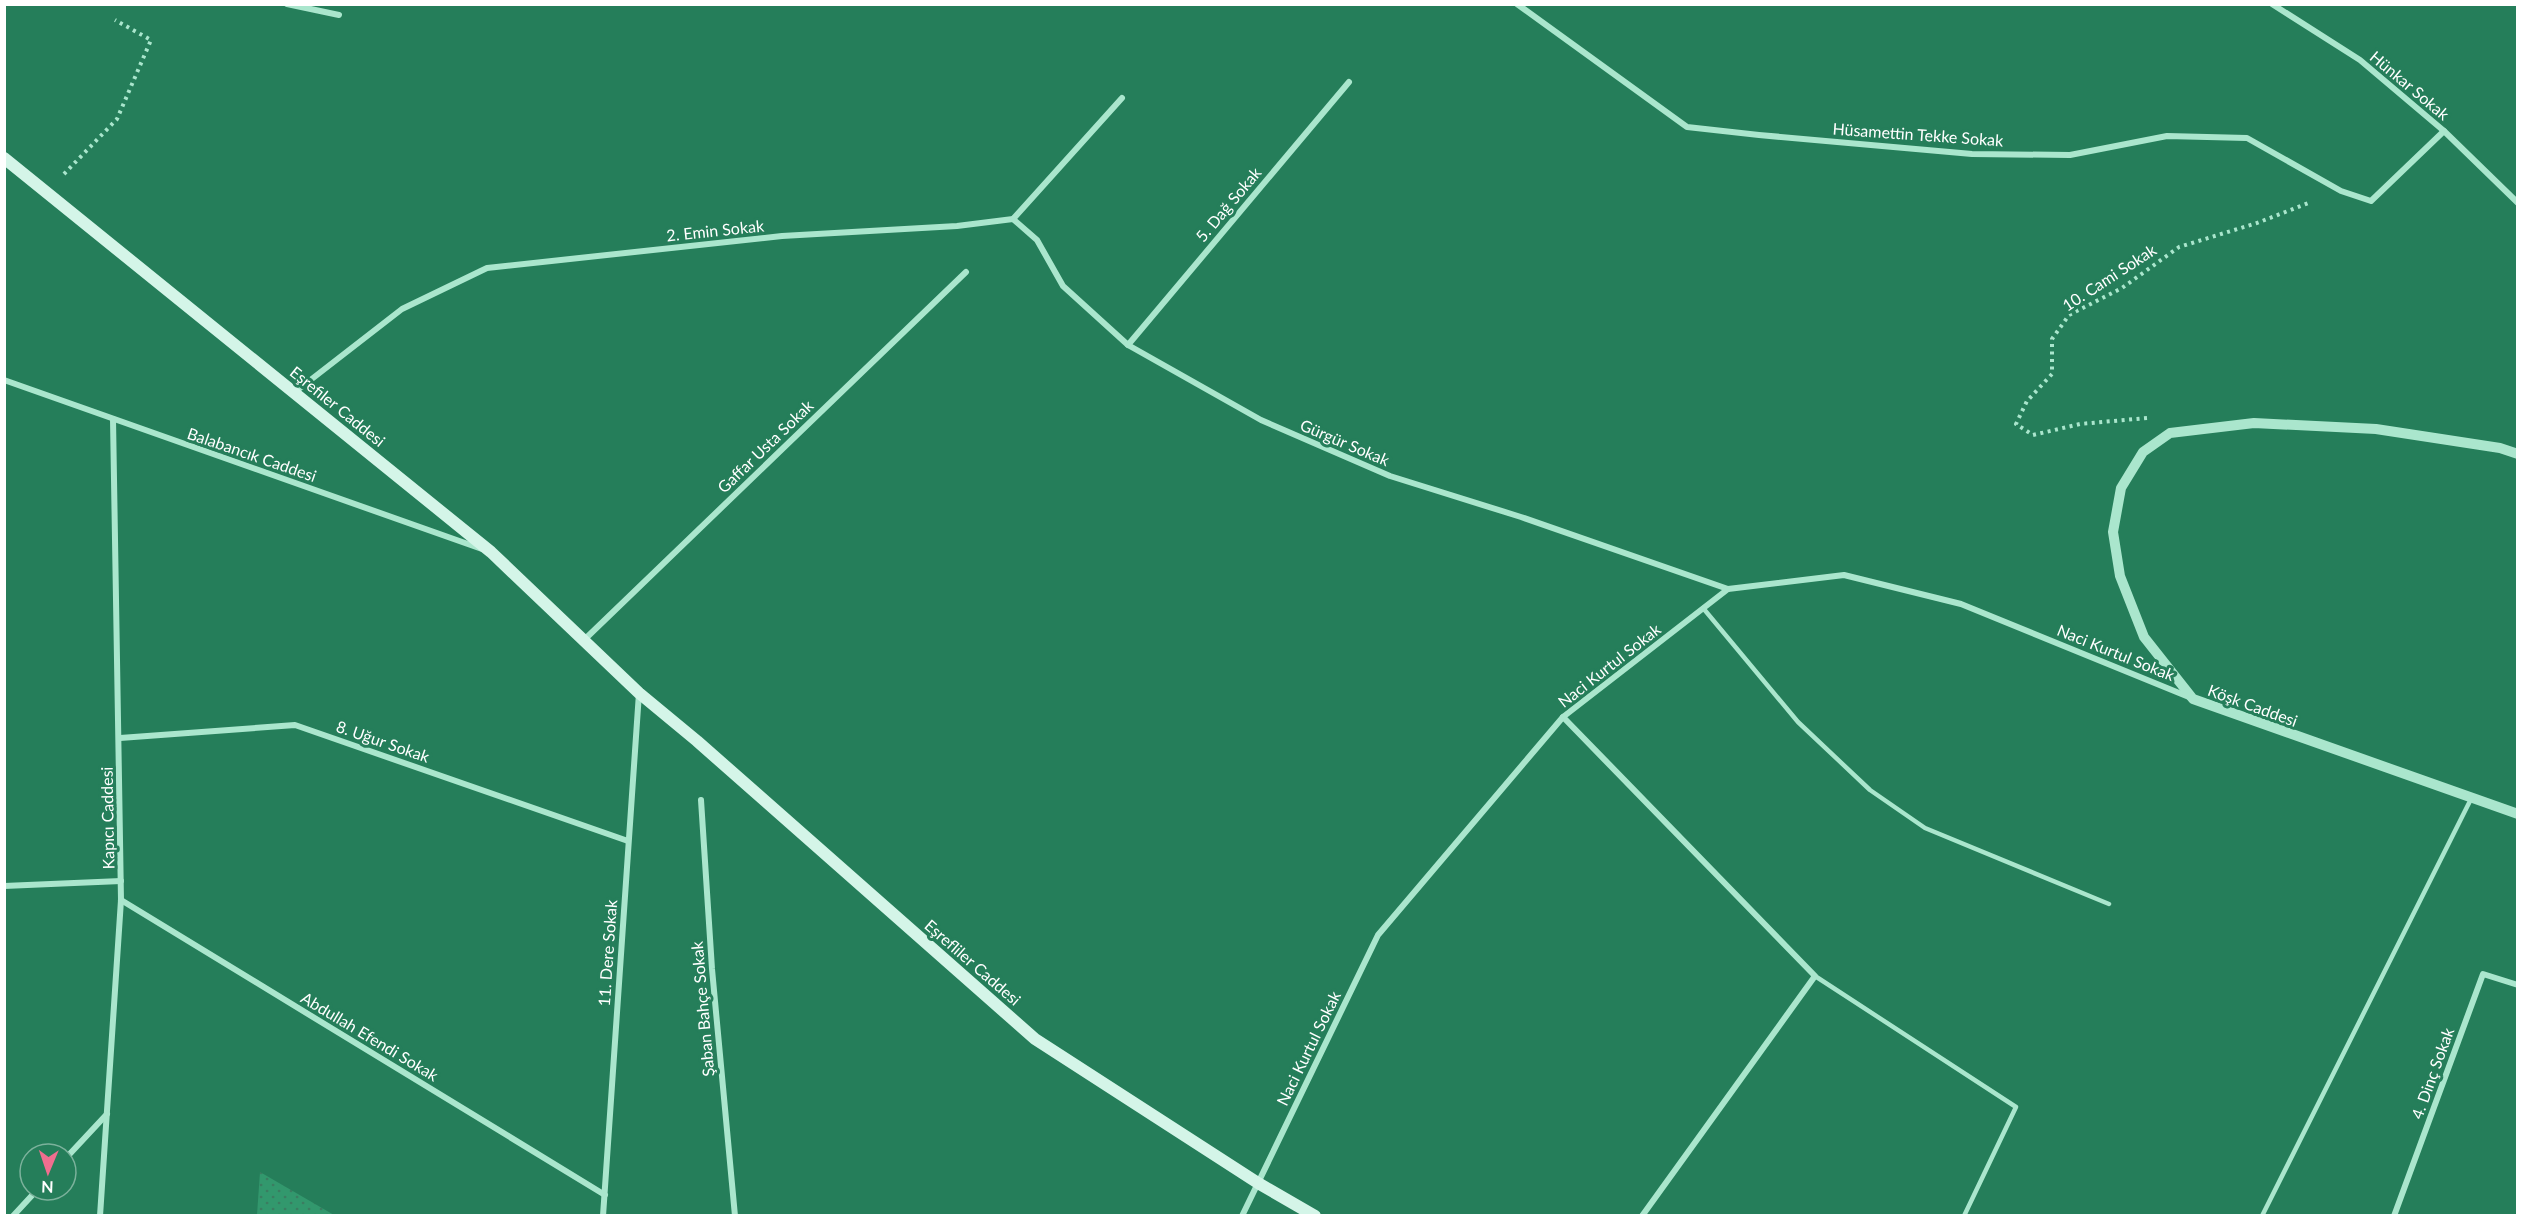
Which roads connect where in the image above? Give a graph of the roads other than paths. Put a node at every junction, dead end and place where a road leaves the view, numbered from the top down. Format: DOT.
graph roads {
  1 [pos="287,4"];
  2 [pos="1517,4"];
  3 [pos="2272,4"];
  4 [pos="339,15"];
  5 [pos="1349,82"];
  6 [pos="1122,98"];
  7 [pos="2444,131"];
  8 [pos="4,158"];
  9 [pos="2517,204"];
  10 [pos="1013,219"];
  11 [pos="966,272"];
  12 [pos="1128,345"];
  13 [pos="4,380"];
  14 [pos="295,392"];
  15 [pos="112,419"];
  16 [pos="2517,454"];
  17 [pos="491,552"];
  18 [pos="1728,588"];
  19 [pos="1703,608"];
  20 [pos="584,641"];
  21 [pos="639,693"];
  22 [pos="2193,699"];
  23 [pos="1563,717"];
  24 [pos="120,738"];
  25 [pos="2471,799"];
  26 [pos="700,800"];
  27 [pos="2517,814"];
  28 [pos="628,841"];
  29 [pos="121,880"];
  30 [pos="4,886"];
  31 [pos="121,900"];
  32 [pos="2109,904"];
  33 [pos="1815,976"];
  34 [pos="2517,985"];
  35 [pos="107,1114"];
  36 [pos="78,1145"];
  37 [pos="1258,1183"];
  38 [pos="605,1195"];
  39 [pos="25,1202"];
  40 [pos="13,1215"];
  41 [pos="100,1215"];
  42 [pos="603,1215"];
  43 [pos="735,1215"];
  44 [pos="1242,1215"];
  45 [pos="1315,1215"];
  46 [pos="1642,1215"];
  47 [pos="1964,1215"];
  48 [pos="2262,1215"];
  49 [pos="2394,1215"];
  1 -- 4 [label="street"];
  2 -- 7 [label="street, Hüsamettin Tekke Sokak"];
  3 -- 7 [label="street, Hünkar Sokak"];
  5 -- 12 [label="street, 5. Dağ Sokak"];
  6 -- 10 [label="street"];
  7 -- 9 [label="street, Hünkar Sokak"];
  8 -- 14 [label="main road, Eşrefiler Caddesi"];
  10 -- 12 [label="street, Gürgür Sokak"];
  10 -- 14 [label="street, 2. Emin Sokak"];
  11 -- 20 [label="street, Gaffar Usta Sokak"];
  12 -- 18 [label="street, Gürgür Sokak"];
  13 -- 15 [label="street, Balabancık Caddesi"];
  14 -- 17 [label="main road, Eşrefiler Caddesi"];
  15 -- 17 [label="street, Balabancık Caddesi"];
  15 -- 24 [label="street, Kapıcı Caddesi"];
  16 -- 22 [label="street, Köşk Caddesi"];
  17 -- 20 [label="main road, Eşrefiler Caddesi"];
  18 -- 19 [label="street, Naci Kurtul Sokak"];
  18 -- 22 [label="street, Naci Kurtul Sokak"];
  19 -- 23 [label="street, Naci Kurtul Sokak"];
  19 -- 32 [label="lane"];
  20 -- 21 [label="main road, Eşrefiler Caddesi"];
  21 -- 28 [label="street, 11. Dere Sokak"];
  21 -- 37 [label="main road, Eşrefliler Caddesi"];
  22 -- 25 [label="street, Köşk Caddesi"];
  23 -- 33 [label="street"];
  23 -- 37 [label="street, Naci Kurtul Sokak"];
  24 -- 28 [label="street, 8. Uğur Sokak"];
  24 -- 29 [label="street, Kapıcı Caddesi"];
  25 -- 27 [label="street, Köşk Caddesi"];
  25 -- 48 [label="lane"];
  26 -- 43 [label="street, Şaban Bahçe Sokak"];
  28 -- 38 [label="street, 11. Dere Sokak"];
  29 -- 30 [label="street"];
  29 -- 31 [label="street, Kapıcı Caddesi"];
  31 -- 35 [label="street, Kapıcı Caddesi"];
  31 -- 38 [label="street, Abdullah Efendi Sokak"];
  33 -- 46 [label="street"];
  33 -- 47 [label="lane"];
  34 -- 49 [label="street, 4. Dinç Sokak"];
  35 -- 36 [label="street"];
  35 -- 41 [label="street, Kapıcı Caddesi"];
  37 -- 44 [label="street, Naci Kurtul Sokak"];
  37 -- 45 [label="main road, Eşrefliler Caddesi"];
  38 -- 42 [label="street, 11. Dere Sokak"];
  39 -- 40 [label="street"];
}
